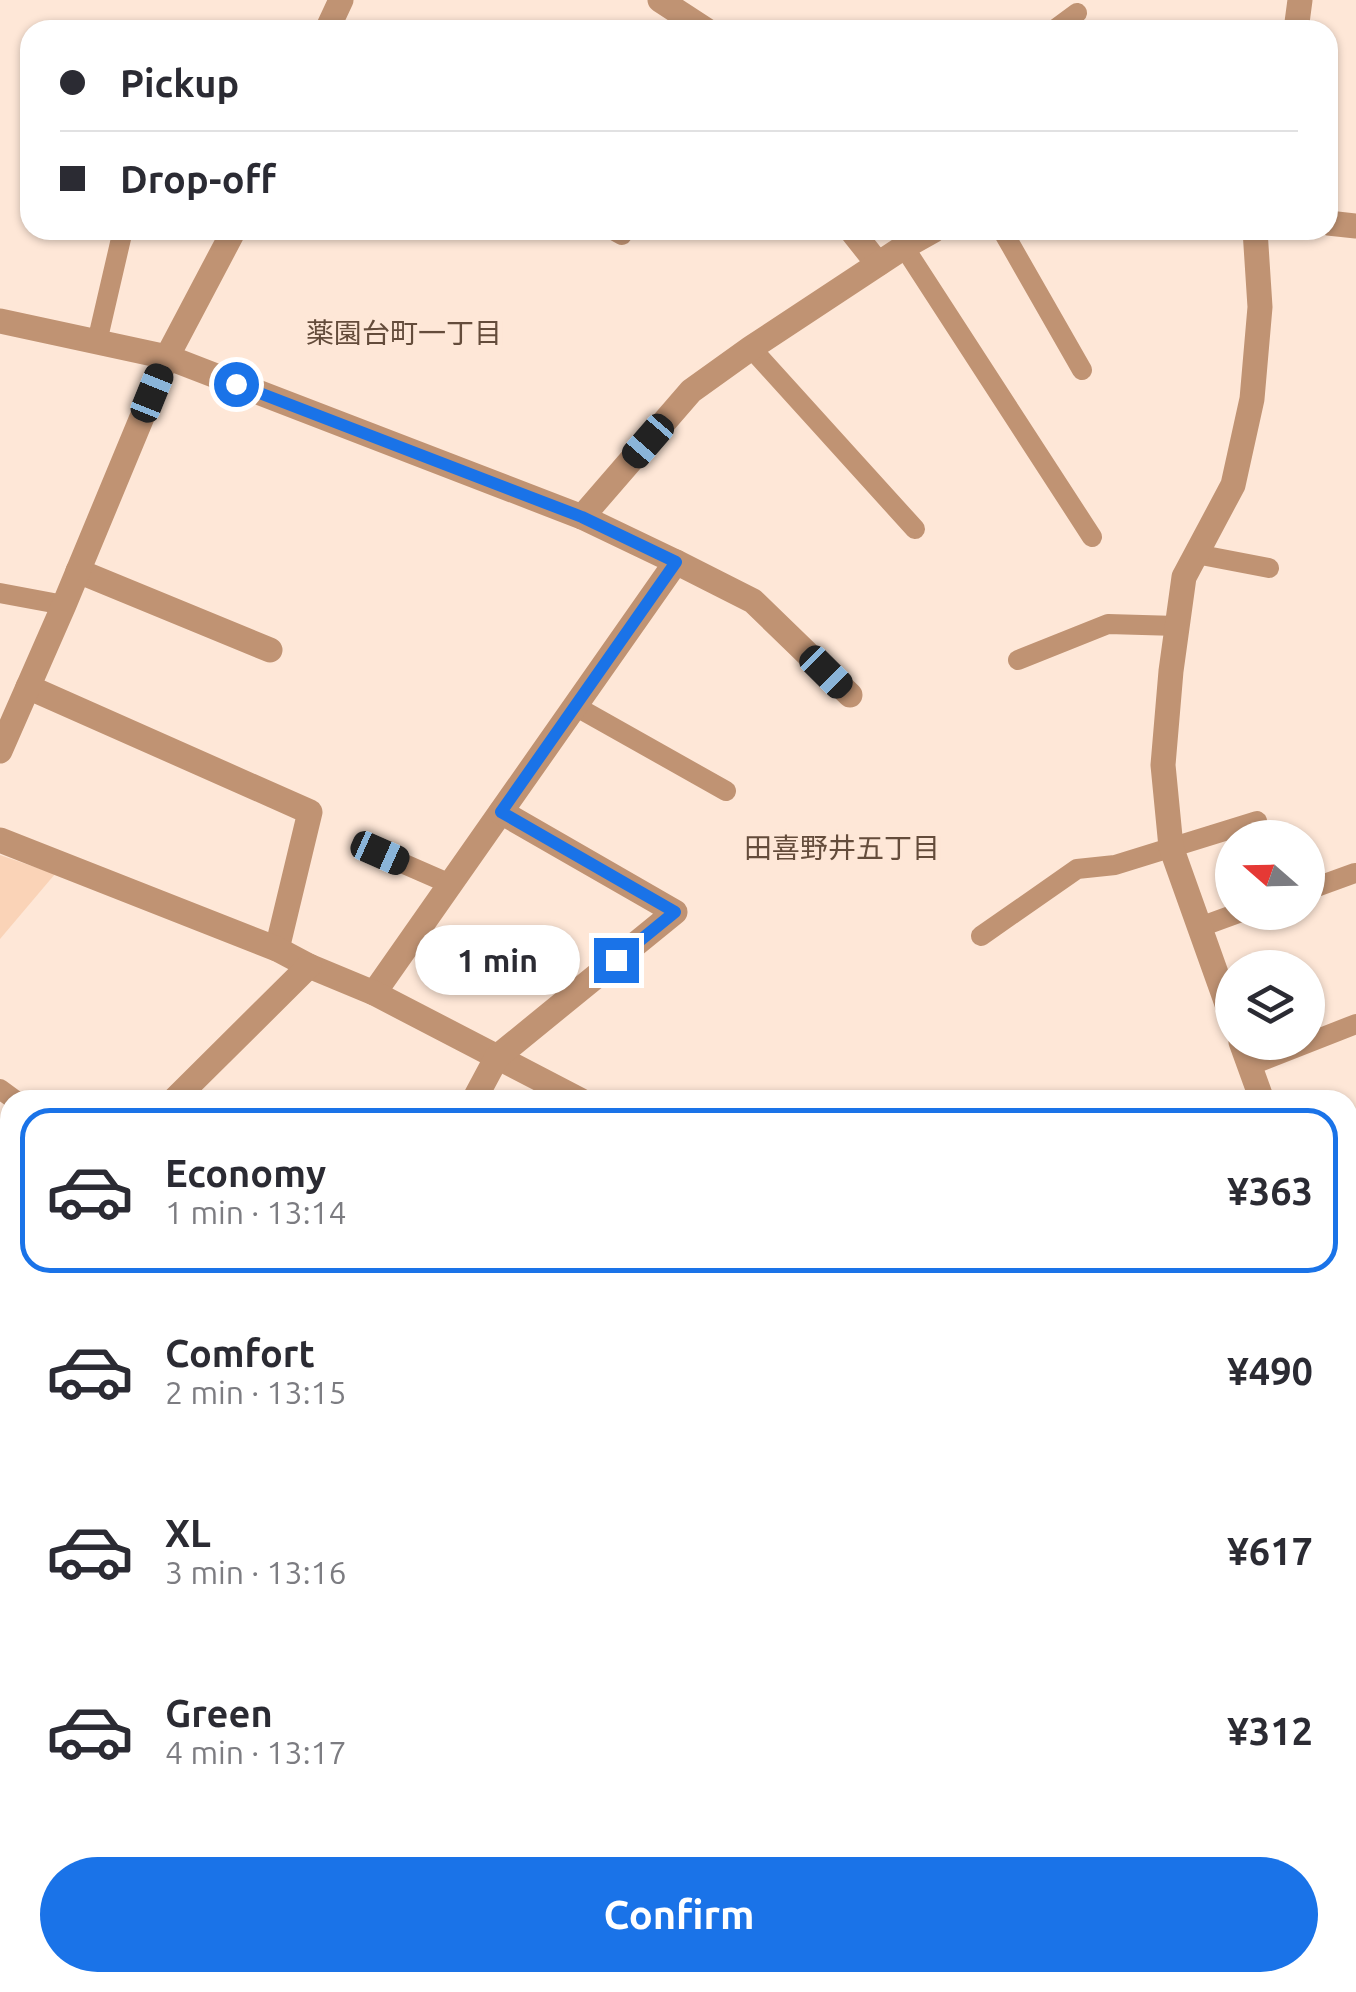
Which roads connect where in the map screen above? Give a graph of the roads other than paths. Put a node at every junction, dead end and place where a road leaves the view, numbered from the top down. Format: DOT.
graph roads {
  1 [pos="660,0"];
  2 [pos="1077,13"];
  3 [pos="691,20"];
  4 [pos="1068,20"];
  5 [pos="121,240"];
  6 [pos="229,240"];
  7 [pos="859,240"];
  8 [pos="916,240"];
  9 [pos="1008,240"];
  10 [pos="1255,240"];
  11 [pos="904,247"];
  12 [pos="878,264"];
  13 [pos="0,321"];
  14 [pos="97,342"];
  15 [pos="751,348"];
  16 [pos="167,357"];
  17 [pos="1082,370"];
  18 [pos="582,517"];
  19 [pos="915,530"];
  20 [pos="1092,537"];
  21 [pos="1196,554"];
  22 [pos="676,562"];
  23 [pos="1269,568"];
  24 [pos="78,572"];
  25 [pos="0,593"];
  26 [pos="64,605"];
  27 [pos="1177,626"];
  28 [pos="270,650"];
  29 [pos="1018,660"];
  30 [pos="28,687"];
  31 [pos="850,696"];
  32 [pos="575,706"];
  33 [pos="0,750"];
  34 [pos="726,791"];
  35 [pos="501,812"];
  36 [pos="1215,834"];
  37 [pos="0,840"];
  38 [pos="1172,847"];
  39 [pos="380,853"];
  40 [pos="1355,873"];
  41 [pos="450,884"];
  42 [pos="1325,884"];
  43 [pos="1215,922"];
  44 [pos="1200,927"];
  45 [pos="981,936"];
  46 [pos="277,950"];
  47 [pos="309,966"];
  48 [pos="1215,970"];
  49 [pos="374,993"];
  50 [pos="1356,1024"];
  51 [pos="1325,1032"];
  52 [pos="497,1057"];
  53 [pos="1247,1060"];
  54 [pos="184,1090"];
  55 [pos="479,1090"];
  56 [pos="561,1090"];
  57 [pos="1258,1090"];
  1 -- 3 [label="street"];
  2 -- 4 [label="lane"];
  5 -- 14 [label="lane"];
  6 -- 16 [label="street"];
  7 -- 12 [label="street"];
  8 -- 11 [label="street"];
  9 -- 17 [label="lane"];
  10 -- 21 [label="street"];
  11 -- 12 [label="street"];
  11 -- 20 [label="lane"];
  12 -- 15 [label="street"];
  13 -- 14 [label="street"];
  14 -- 16 [label="street"];
  15 -- 18 [label="street"];
  15 -- 19 [label="lane"];
  16 -- 18 [label="street"];
  16 -- 24 [label="street"];
  18 -- 22 [label="street"];
  21 -- 23 [label="lane"];
  21 -- 27 [label="street"];
  22 -- 31 [label="street"];
  22 -- 32 [label="street"];
  24 -- 26 [label="street"];
  24 -- 28 [label="street"];
  25 -- 26 [label="lane"];
  26 -- 30 [label="street"];
  27 -- 29 [label="lane"];
  27 -- 38 [label="street"];
  30 -- 33 [label="street"];
  30 -- 46 [label="street"];
  32 -- 34 [label="lane"];
  32 -- 35 [label="street"];
  35 -- 41 [label="street"];
  35 -- 52 [label="street"];
  36 -- 38 [label="lane"];
  37 -- 46 [label="street"];
  38 -- 44 [label="street"];
  38 -- 45 [label="lane"];
  39 -- 41 [label="lane"];
  40 -- 42 [label="lane"];
  41 -- 49 [label="street"];
  43 -- 44 [label="lane"];
  44 -- 48 [label="street"];
  46 -- 47 [label="street"];
  47 -- 49 [label="street"];
  47 -- 54 [label="street"];
  49 -- 52 [label="street"];
  50 -- 51 [label="lane"];
  52 -- 55 [label="street"];
  52 -- 56 [label="street"];
  53 -- 57 [label="street"];
}
